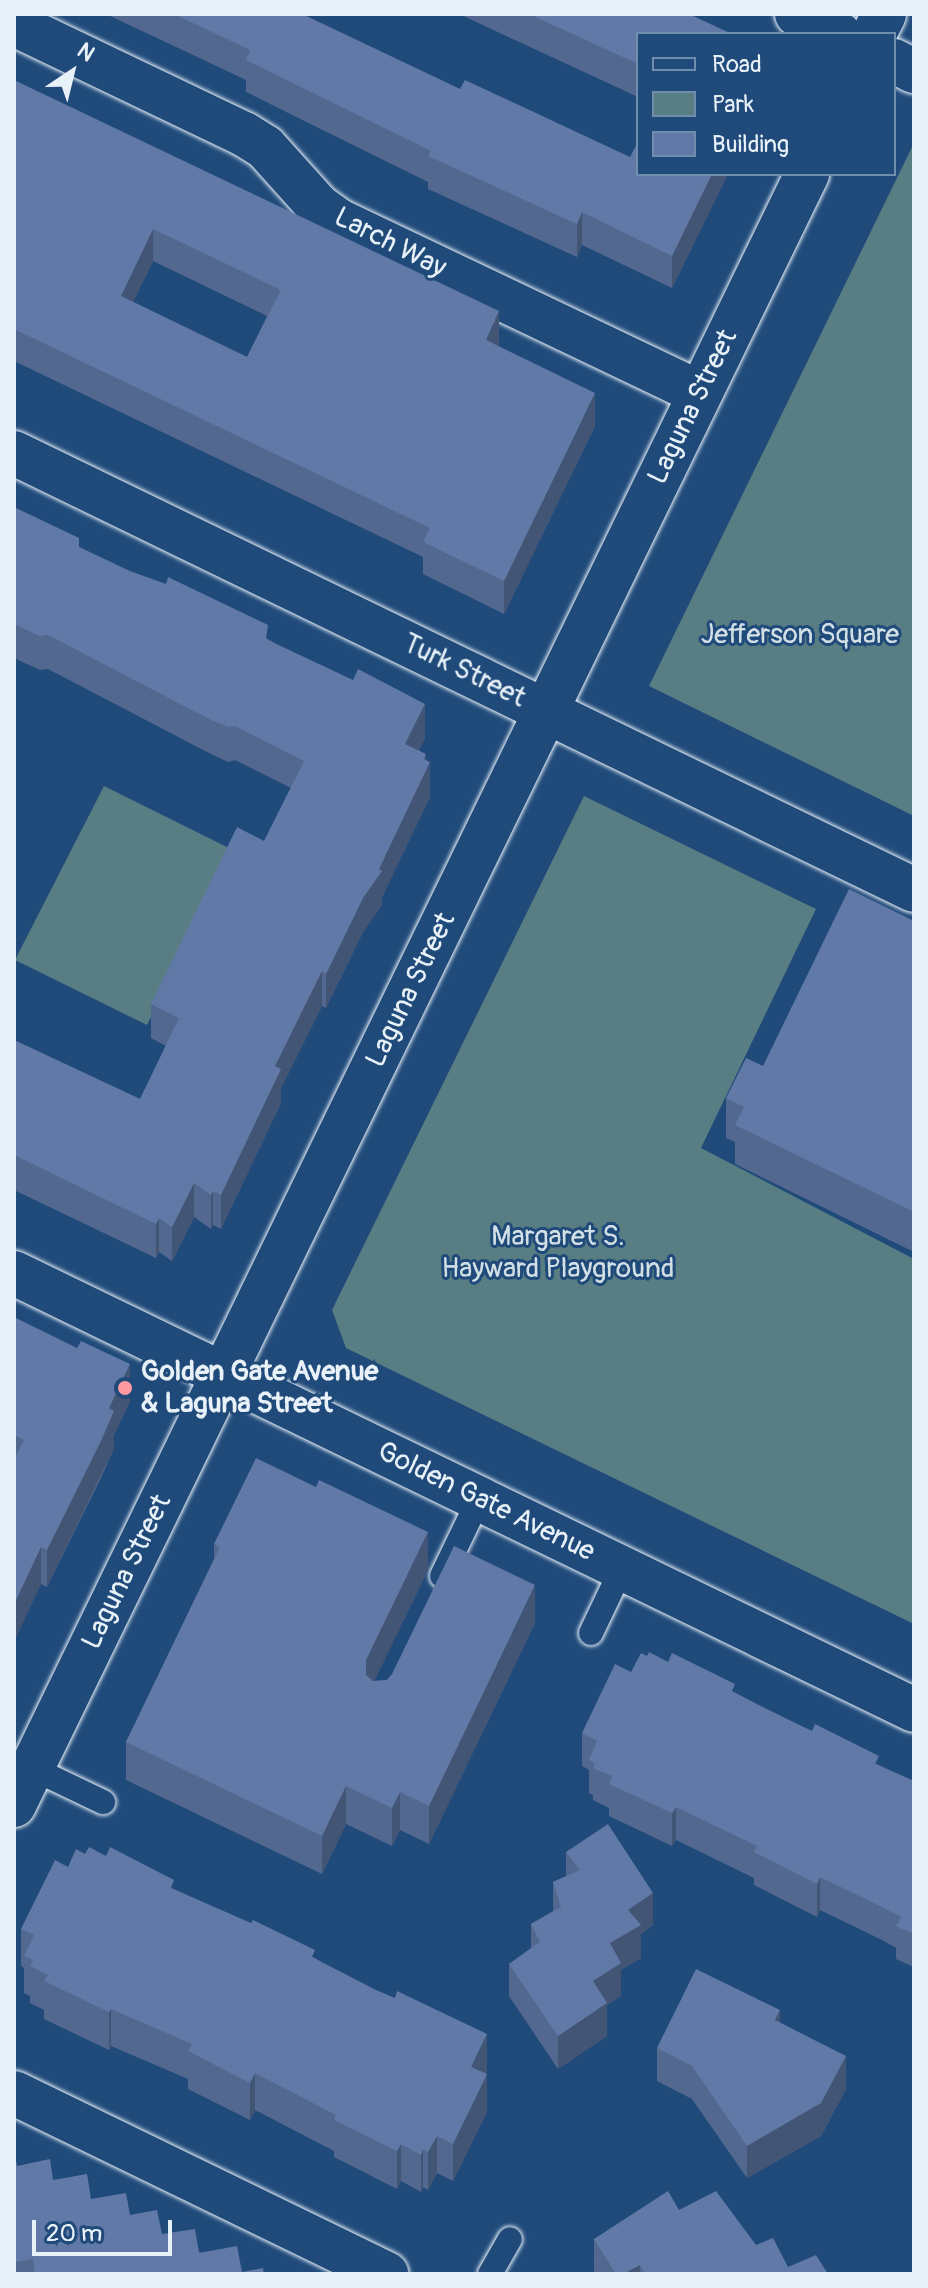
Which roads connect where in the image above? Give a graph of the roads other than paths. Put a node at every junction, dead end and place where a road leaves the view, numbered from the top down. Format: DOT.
graph roads {
  1 [pos="797,14"];
  2 [pos="884,14"];
  3 [pos="14,24"];
  4 [pos="835,32"];
  5 [pos="875,32"];
  6 [pos="896,62"];
  7 [pos="914,71"];
  8 [pos="806,176"];
  9 [pos="700,393"];
  10 [pos="14,453"];
  11 [pos="546,711"];
  12 [pos="914,890"];
  13 [pos="14,1273"];
  14 [pos="223,1375"];
  15 [pos="479,1499"];
  16 [pos="622,1568"];
  17 [pos="432,1596"];
  18 [pos="591,1633"];
  19 [pos="914,1710"];
  20 [pos="22,1782"];
  21 [pos="103,1802"];
  22 [pos="14,2093"];
  23 [pos="510,2239"];
  24 [pos="386,2274"];
  25 [pos="490,2274"];
  1 -- 4 [label="street"];
  2 -- 5 [label="street"];
  3 -- 9 [label="street, Larch Way"];
  6 -- 7 [label="street"];
  8 -- 9 [label="street, Laguna Street"];
  9 -- 11 [label="street, Laguna Street"];
  10 -- 11 [label="street, Turk Street"];
  11 -- 12 [label="street, Turk Street"];
  11 -- 14 [label="street, Laguna Street"];
  13 -- 14 [label="street, Golden Gate Avenue"];
  14 -- 15 [label="street, Golden Gate Avenue"];
  14 -- 20 [label="street, Laguna Street"];
  15 -- 16 [label="street, Golden Gate Avenue"];
  15 -- 17 [label="lane"];
  16 -- 18 [label="lane"];
  16 -- 19 [label="street, Golden Gate Avenue"];
  20 -- 21 [label="lane"];
  22 -- 24 [label="street"];
  23 -- 25 [label="lane"];
}
